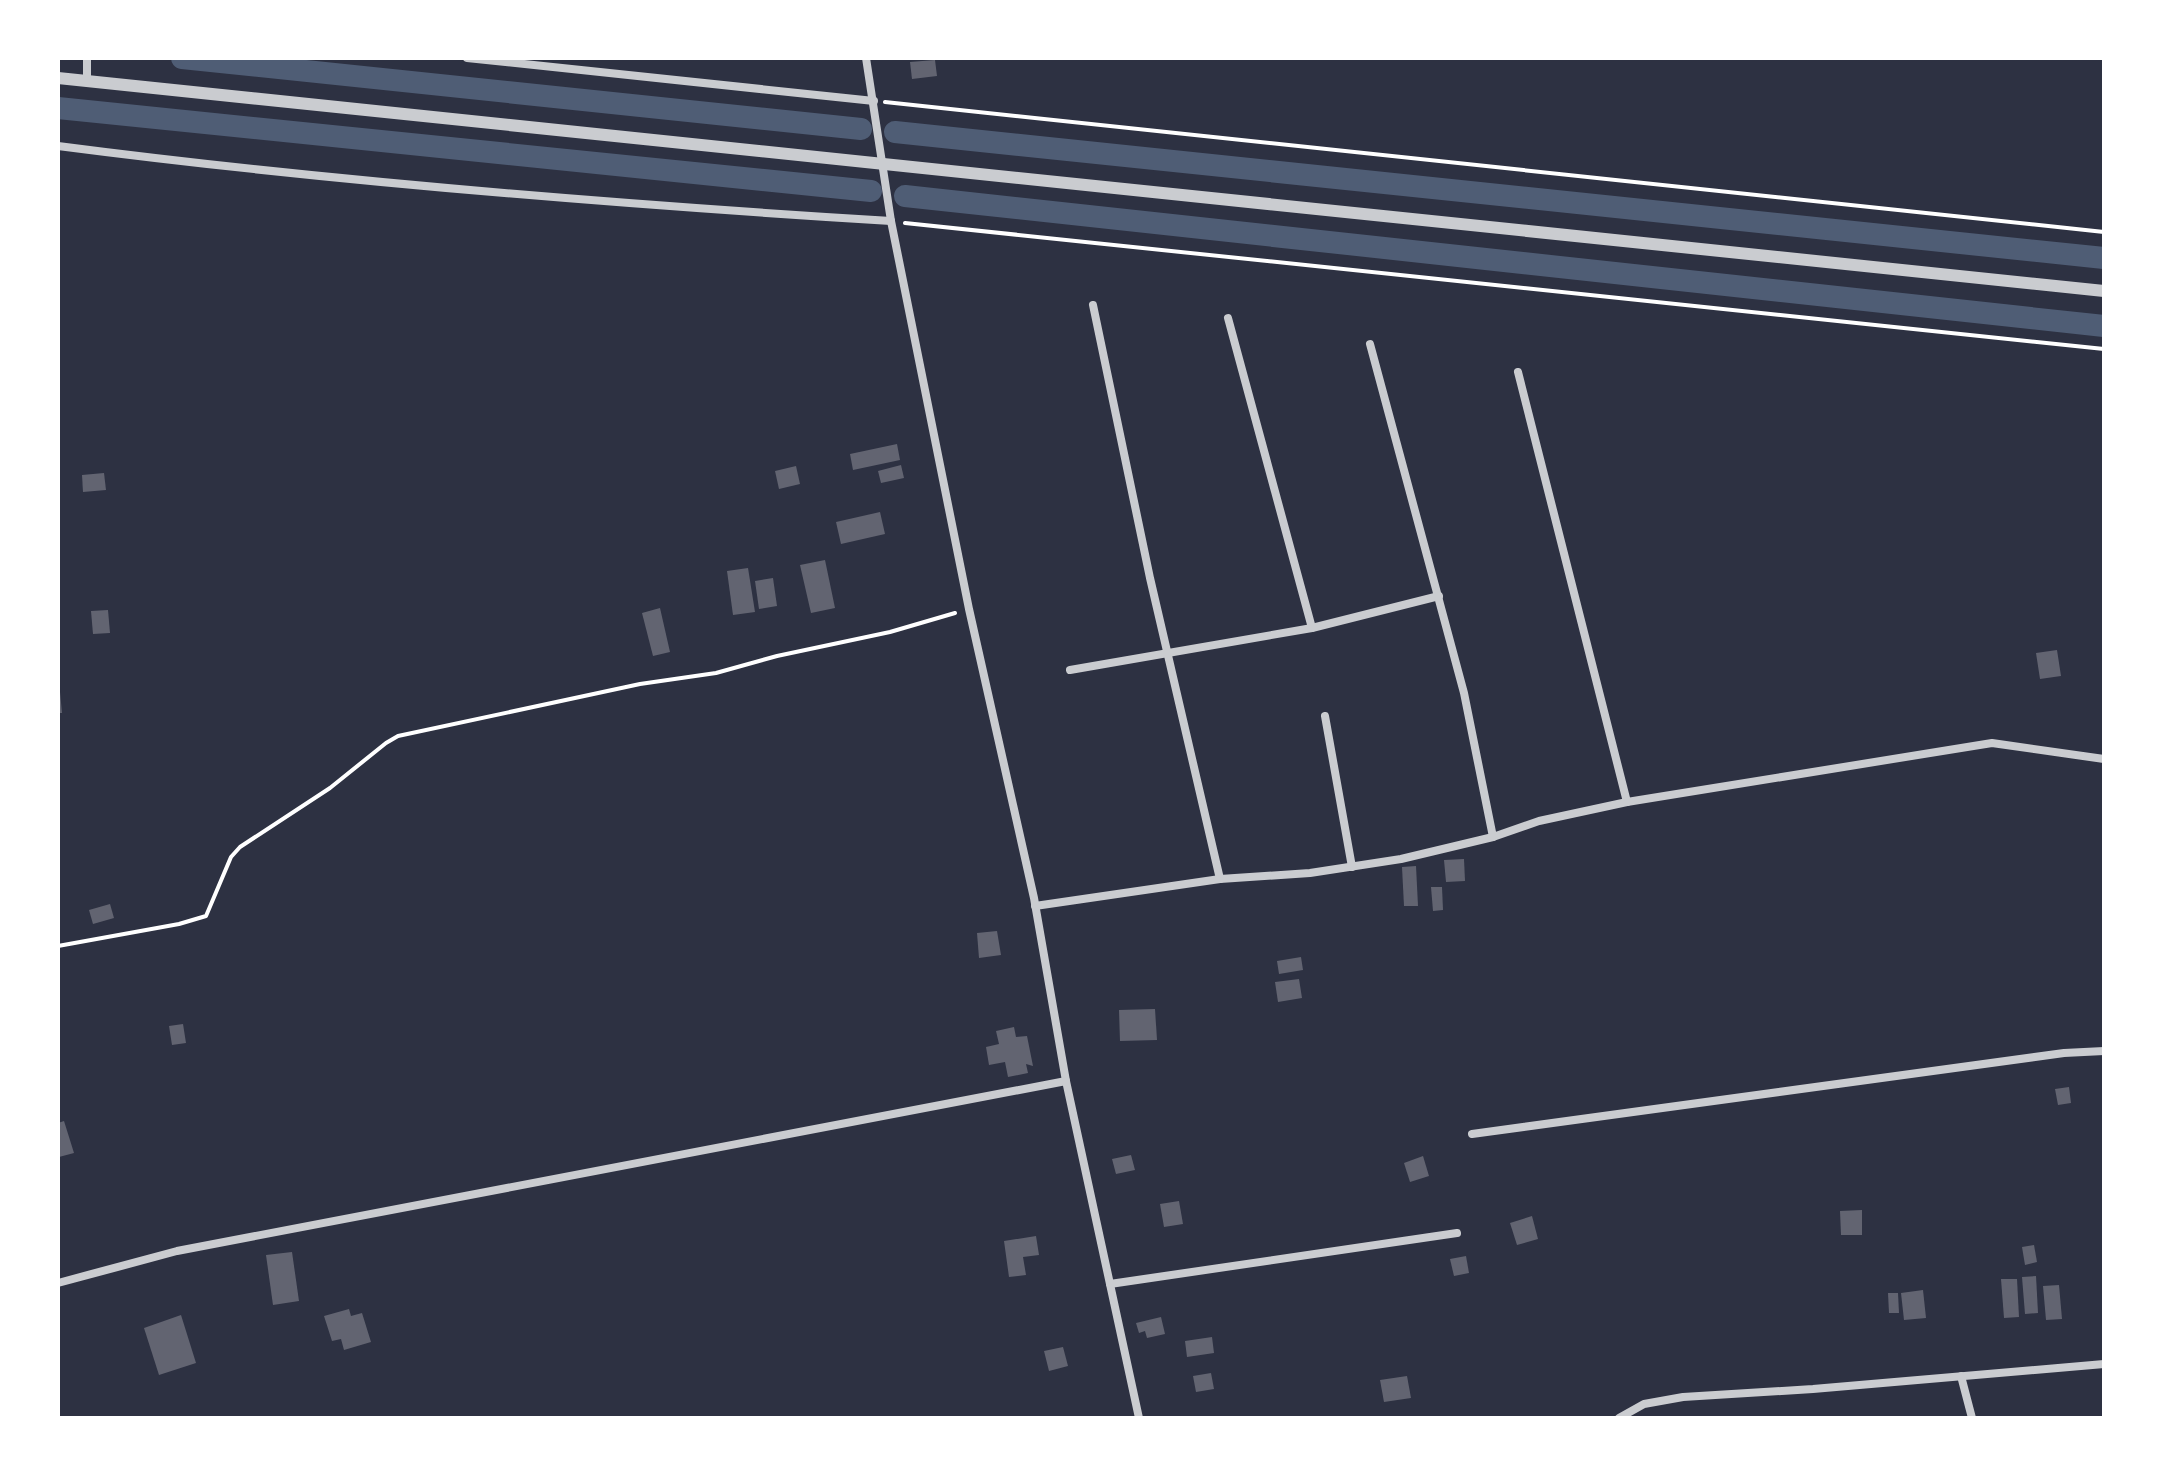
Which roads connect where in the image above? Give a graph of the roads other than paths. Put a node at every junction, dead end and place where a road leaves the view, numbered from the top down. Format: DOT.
graph roads {
  1 [pos="87,58"];
  2 [pos="467,58"];
  3 [pos="866,58"];
  4 [pos="58,78"];
  5 [pos="87,81"];
  6 [pos="874,101"];
  7 [pos="58,146"];
  8 [pos="882,164"];
  9 [pos="891,221"];
  10 [pos="2104,291"];
  11 [pos="1093,305"];
  12 [pos="1228,318"];
  13 [pos="1370,344"];
  14 [pos="1518,372"];
  15 [pos="1439,596"];
  16 [pos="1312,628"];
  17 [pos="1168,654"];
  18 [pos="1070,670"];
  19 [pos="1325,716"];
  20 [pos="2104,759"];
  21 [pos="1627,802"];
  22 [pos="1493,837"];
  23 [pos="1352,867"];
  24 [pos="1220,879"];
  25 [pos="1035,906"];
  26 [pos="2104,1051"];
  27 [pos="1066,1081"];
  28 [pos="1472,1134"];
  29 [pos="1457,1233"];
  30 [pos="58,1283"];
  31 [pos="1110,1284"];
  32 [pos="2104,1364"];
  33 [pos="1961,1376"];
  34 [pos="1139,1418"];
  35 [pos="1619,1418"];
  36 [pos="1972,1418"];
  1 -- 5 [label="street"];
  2 -- 6 [label="street"];
  3 -- 6 [label="street"];
  4 -- 5 [label="street"];
  5 -- 8 [label="street"];
  6 -- 8 [label="street"];
  7 -- 9 [label="street"];
  8 -- 9 [label="street"];
  8 -- 10 [label="street"];
  9 -- 25 [label="street"];
  11 -- 17 [label="street"];
  12 -- 16 [label="street"];
  13 -- 15 [label="street"];
  14 -- 21 [label="street"];
  15 -- 16 [label="street"];
  15 -- 22 [label="street"];
  16 -- 17 [label="street"];
  17 -- 18 [label="street"];
  17 -- 24 [label="street"];
  19 -- 23 [label="street"];
  20 -- 21 [label="street"];
  21 -- 22 [label="street"];
  22 -- 23 [label="street"];
  23 -- 24 [label="street"];
  24 -- 25 [label="street"];
  25 -- 27 [label="street"];
  26 -- 28 [label="street"];
  27 -- 30 [label="street"];
  27 -- 31 [label="street"];
  29 -- 31 [label="street"];
  31 -- 34 [label="street"];
  32 -- 33 [label="street"];
  33 -- 35 [label="street"];
  33 -- 36 [label="street"];
}
